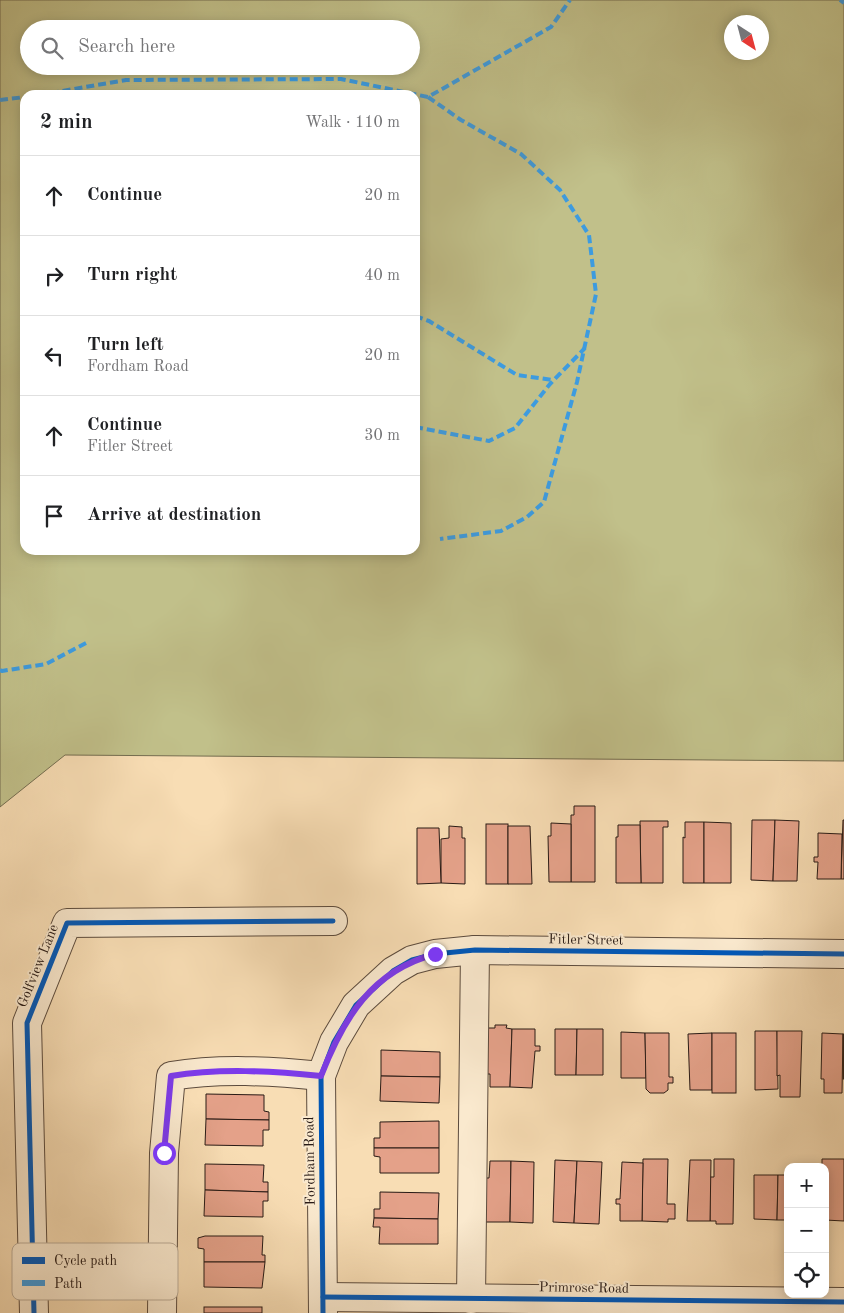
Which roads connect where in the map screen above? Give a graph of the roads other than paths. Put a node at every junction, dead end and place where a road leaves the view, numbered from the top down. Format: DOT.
graph roads {
  1 [pos="333,921"];
  2 [pos="474,950"];
  3 [pos="844,954"];
  4 [pos="350,1015"];
  5 [pos="321,1076"];
  6 [pos="32,1243"];
  7 [pos="163,1243"];
  8 [pos="471,1299"];
  9 [pos="34,1300"];
  10 [pos="162,1300"];
  11 [pos="844,1302"];
  12 [pos="323,1305"];
  13 [pos="34,1313"];
  14 [pos="162,1313"];
  1 -- 6 [label="street, Golfview Lane"];
  2 -- 3 [label="street, Fitler Street"];
  2 -- 4 [label="street, Fitler Street"];
  2 -- 8 [label="street"];
  4 -- 5 [label="street, Fordham Road"];
  5 -- 7 [label="street"];
  5 -- 12 [label="street, Fordham Road"];
  8 -- 11 [label="street, Primrose Road"];
  8 -- 12 [label="street, Primrose Road"];
  9 -- 13 [label="street, Golfview Lane"];
  10 -- 14 [label="street"];
}
